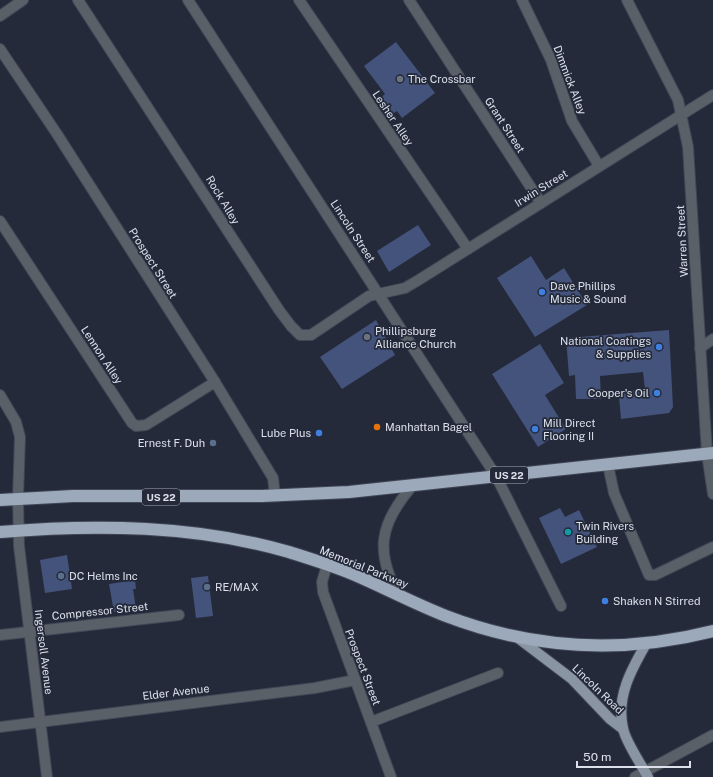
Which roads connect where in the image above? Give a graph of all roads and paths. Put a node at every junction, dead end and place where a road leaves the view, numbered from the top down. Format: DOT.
graph roads {
  1 [pos="23,0"];
  2 [pos="78,0"];
  3 [pos="188,0"];
  4 [pos="299,0"];
  5 [pos="409,0"];
  6 [pos="522,0"];
  7 [pos="627,0"];
  8 [pos="0,16"];
  9 [pos="0,49"];
  10 [pos="713,95"];
  11 [pos="682,115"];
  12 [pos="599,166"];
  13 [pos="541,203"];
  14 [pos="0,221"];
  15 [pos="468,249"];
  16 [pos="379,294"];
  17 [pos="713,339"];
  18 [pos="700,348"];
  19 [pos="215,382"];
  20 [pos="0,395"];
  21 [pos="710,454"];
  22 [pos="608,465"];
  23 [pos="496,476"];
  24 [pos="413,485"];
  25 [pos="713,494"];
  26 [pos="276,496"];
  27 [pos="18,498"];
  28 [pos="0,500"];
  29 [pos="18,531"];
  30 [pos="0,532"];
  31 [pos="713,547"];
  32 [pos="327,565"];
  33 [pos="400,596"];
  34 [pos="561,606"];
  35 [pos="179,615"];
  36 [pos="29,631"];
  37 [pos="713,631"];
  38 [pos="0,635"];
  39 [pos="518,638"];
  40 [pos="646,644"];
  41 [pos="498,673"];
  42 [pos="355,680"];
  43 [pos="41,722"];
  44 [pos="371,722"];
  45 [pos="0,727"];
  46 [pos="623,729"];
  47 [pos="713,735"];
  48 [pos="646,774"];
  49 [pos="47,777"];
  50 [pos="392,777"];
  51 [pos="636,777"];
  1 -- 8 [label="street"];
  2 -- 16 [label="street, Rock Alley"];
  3 -- 16 [label="street, Lincoln Street"];
  4 -- 15 [label="street, Lesher Alley"];
  5 -- 13 [label="street, Grant Street"];
  6 -- 12 [label="street, Dimmick Alley"];
  7 -- 11 [label="street, Warren Street"];
  9 -- 19 [label="street, Prospect Street"];
  10 -- 11 [label="street, Irwin Street"];
  11 -- 12 [label="street, Irwin Street"];
  11 -- 18 [label="street, Warren Street"];
  12 -- 13 [label="street, Irwin Street"];
  13 -- 15 [label="street, Irwin Street"];
  14 -- 19 [label="street, Lennon Alley"];
  15 -- 16 [label="street, Irwin Street"];
  16 -- 23 [label="street, Lincoln Street"];
  17 -- 18 [label="street"];
  18 -- 21 [label="street, Warren Street"];
  19 -- 26 [label="street, Prospect Street"];
  20 -- 27 [label="street, Ingersoll Avenue"];
  21 -- 22 [label="highway, US 22"];
  21 -- 25 [label="street, Warren Street"];
  22 -- 23 [label="highway, US 22"];
  22 -- 31 [label="street"];
  23 -- 24 [label="highway, US 22"];
  23 -- 34 [label="street, Lincoln Street"];
  24 -- 26 [label="highway, US 22"];
  24 -- 33 [label="street"];
  26 -- 27 [label="highway, US 22"];
  27 -- 28 [label="highway, US 22"];
  27 -- 29 [label="street, Ingersoll Avenue"];
  29 -- 30 [label="highway, Memorial Parkway"];
  29 -- 32 [label="highway, Memorial Parkway"];
  29 -- 36 [label="street, Ingersoll Avenue"];
  32 -- 33 [label="highway, Memorial Parkway"];
  32 -- 42 [label="street, Prospect Street"];
  33 -- 39 [label="highway, Memorial Parkway"];
  35 -- 36 [label="street, Compressor Street"];
  36 -- 38 [label="street, Compressor Street"];
  36 -- 43 [label="street, Ingersoll Avenue"];
  37 -- 40 [label="highway, Memorial Parkway"];
  39 -- 40 [label="highway, Memorial Parkway"];
  39 -- 46 [label="main road, Lincoln Road"];
  40 -- 46 [label="main road, Lincoln Road"];
  41 -- 44 [label="street"];
  42 -- 43 [label="street, Elder Avenue"];
  42 -- 44 [label="street, Prospect Street"];
  43 -- 45 [label="street, Elder Avenue"];
  43 -- 49 [label="street, Ingersoll Avenue"];
  44 -- 50 [label="street, Prospect Street"];
  46 -- 48 [label="main road, Lincoln Road"];
  47 -- 48 [label="street"];
  48 -- 51 [label="street"];
}
